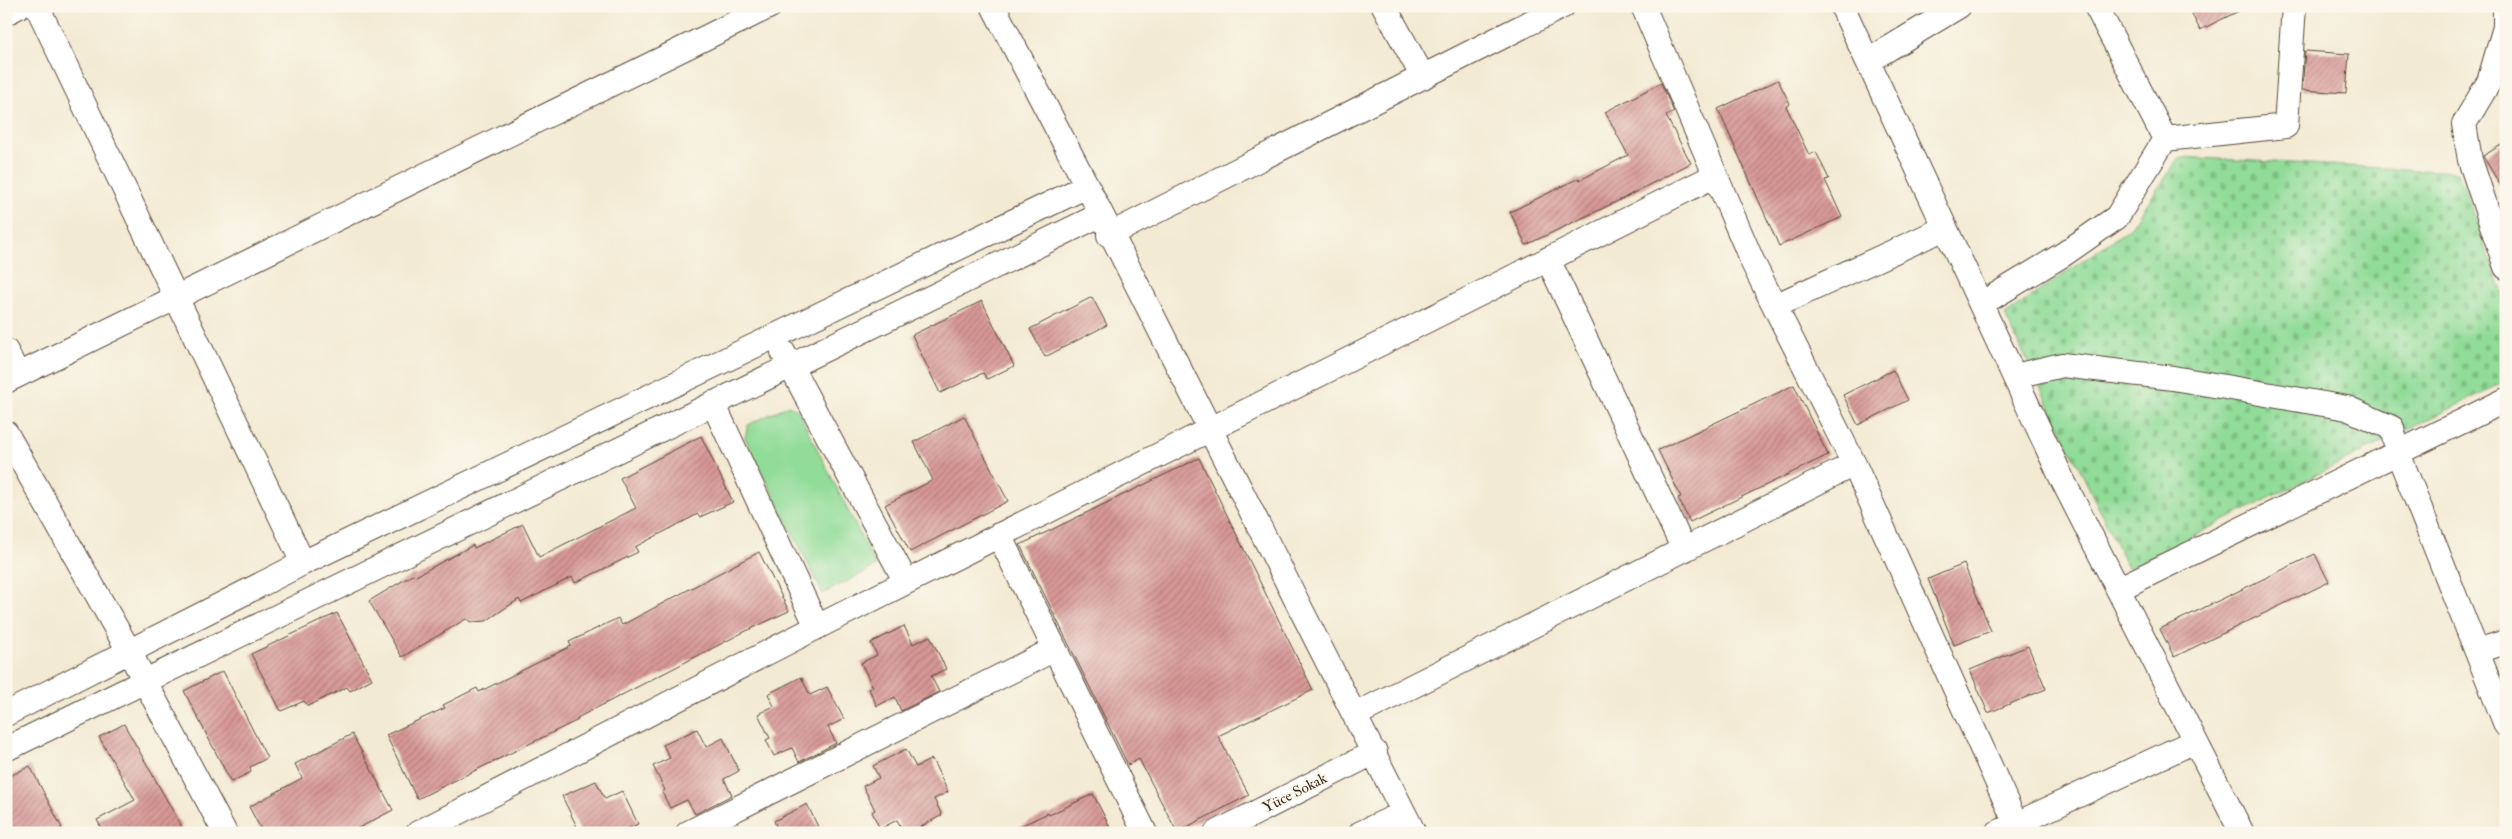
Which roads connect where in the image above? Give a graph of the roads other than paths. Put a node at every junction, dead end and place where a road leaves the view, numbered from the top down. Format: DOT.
graph roads {
  1 [pos="18,6"];
  2 [pos="37,6"];
  3 [pos="770,6"];
  4 [pos="993,6"];
  5 [pos="1384,6"];
  6 [pos="1563,6"];
  7 [pos="1643,6"];
  8 [pos="1842,6"];
  9 [pos="1959,6"];
  10 [pos="2096,6"];
  11 [pos="2294,6"];
  12 [pos="2505,6"];
  13 [pos="6,13"];
  14 [pos="1868,61"];
  15 [pos="1423,77"];
  16 [pos="2165,139"];
  17 [pos="1716,175"];
  18 [pos="1087,186"];
  19 [pos="1105,225"];
  20 [pos="1945,228"];
  21 [pos="1548,260"];
  22 [pos="2506,267"];
  23 [pos="176,298"];
  24 [pos="1981,304"];
  25 [pos="1775,306"];
  26 [pos="776,338"];
  27 [pos="6,351"];
  28 [pos="791,366"];
  29 [pos="2015,376"];
  30 [pos="12,378"];
  31 [pos="2506,400"];
  32 [pos="713,404"];
  33 [pos="1209,430"];
  34 [pos="6,433"];
  35 [pos="2398,453"];
  36 [pos="1854,464"];
  37 [pos="999,535"];
  38 [pos="1684,550"];
  39 [pos="303,563"];
  40 [pos="906,582"];
  41 [pos="2118,589"];
  42 [pos="817,627"];
  43 [pos="2506,642"];
  44 [pos="1055,649"];
  45 [pos="129,651"];
  46 [pos="2477,651"];
  47 [pos="145,681"];
  48 [pos="6,714"];
  49 [pos="1356,715"];
  50 [pos="2506,725"];
  51 [pos="2195,741"];
  52 [pos="6,749"];
  53 [pos="1375,752"];
  54 [pos="1409,823"];
  55 [pos="452,824"];
  56 [pos="2007,829"];
  57 [pos="225,833"];
  58 [pos="418,833"];
  59 [pos="688,833"];
  60 [pos="1145,833"];
  61 [pos="1216,833"];
  62 [pos="1361,833"];
  63 [pos="2242,833"];
  1 -- 13 [label="street"];
  2 -- 23 [label="street"];
  3 -- 23 [label="street"];
  4 -- 18 [label="street"];
  5 -- 15 [label="street"];
  6 -- 15 [label="street"];
  7 -- 17 [label="street"];
  8 -- 14 [label="street"];
  9 -- 14 [label="street"];
  10 -- 16 [label="street"];
  11 -- 16 [label="street"];
  12 -- 22 [label="street"];
  14 -- 20 [label="street"];
  15 -- 19 [label="street"];
  16 -- 24 [label="street"];
  17 -- 21 [label="street"];
  17 -- 25 [label="street"];
  18 -- 19 [label="street"];
  18 -- 26 [label="street"];
  19 -- 28 [label="street"];
  19 -- 33 [label="street"];
  20 -- 24 [label="street"];
  20 -- 25 [label="street"];
  21 -- 33 [label="street"];
  21 -- 38 [label="street"];
  23 -- 30 [label="street"];
  23 -- 39 [label="street"];
  24 -- 29 [label="street"];
  25 -- 36 [label="street"];
  26 -- 28 [label="street"];
  26 -- 39 [label="street"];
  27 -- 30 [label="street"];
  28 -- 32 [label="street"];
  28 -- 40 [label="street"];
  29 -- 35 [label="street"];
  29 -- 41 [label="street"];
  31 -- 35 [label="street"];
  32 -- 42 [label="street"];
  32 -- 47 [label="street"];
  33 -- 37 [label="street"];
  33 -- 49 [label="street"];
  34 -- 45 [label="street"];
  35 -- 41 [label="street"];
  35 -- 46 [label="street"];
  36 -- 38 [label="street"];
  36 -- 56 [label="street"];
  37 -- 40 [label="street"];
  37 -- 44 [label="street"];
  38 -- 49 [label="street"];
  39 -- 45 [label="street"];
  40 -- 42 [label="street"];
  41 -- 51 [label="street"];
  42 -- 55 [label="street"];
  43 -- 46 [label="street"];
  44 -- 59 [label="street"];
  44 -- 60 [label="street"];
  45 -- 47 [label="street"];
  45 -- 48 [label="street"];
  46 -- 50 [label="street"];
  47 -- 52 [label="street"];
  47 -- 57 [label="street"];
  49 -- 53 [label="street"];
  51 -- 56 [label="street"];
  51 -- 63 [label="street"];
  53 -- 54 [label="street"];
  53 -- 61 [label="street, Yüce Sokak"];
  54 -- 62 [label="street"];
  55 -- 58 [label="street"];
}
